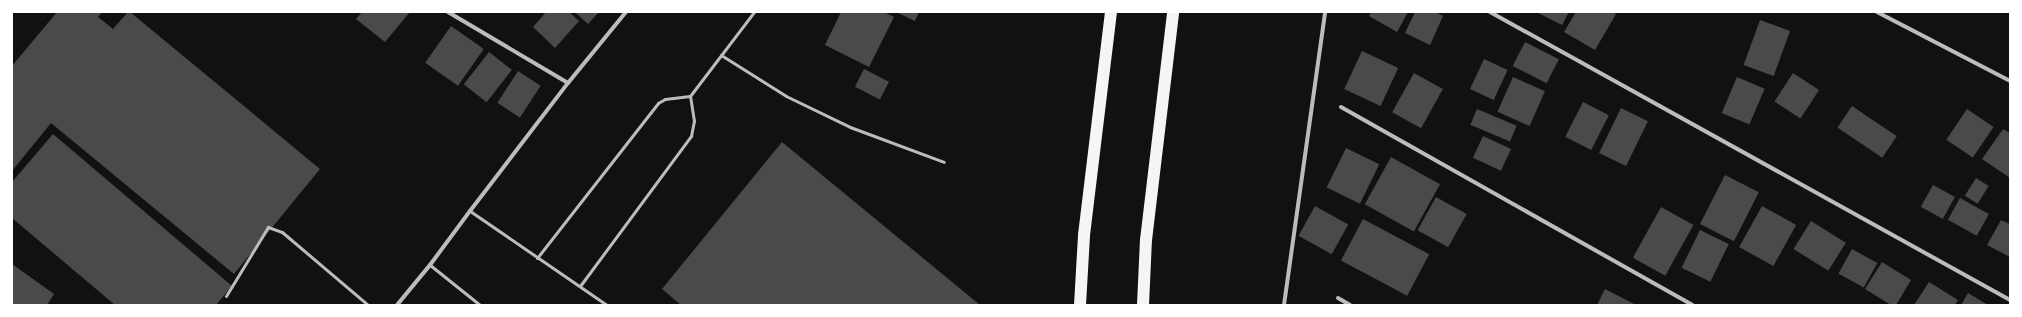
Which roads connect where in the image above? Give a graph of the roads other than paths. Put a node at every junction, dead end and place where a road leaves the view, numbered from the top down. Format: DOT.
graph roads {
  1 [pos="448,12"];
  2 [pos="626,12"];
  3 [pos="754,12"];
  4 [pos="1111,12"];
  5 [pos="1173,12"];
  6 [pos="1325,12"];
  7 [pos="1490,12"];
  8 [pos="1877,12"];
  9 [pos="721,55"];
  10 [pos="2010,81"];
  11 [pos="568,83"];
  12 [pos="690,96"];
  13 [pos="1341,107"];
  14 [pos="944,162"];
  15 [pos="470,211"];
  16 [pos="537,258"];
  17 [pos="430,265"];
  18 [pos="580,286"];
  19 [pos="226,296"];
  20 [pos="1338,298"];
  21 [pos="2010,300"];
  22 [pos="368,305"];
  23 [pos="397,305"];
  24 [pos="480,305"];
  25 [pos="607,305"];
  26 [pos="1080,305"];
  27 [pos="1143,305"];
  28 [pos="1284,305"];
  29 [pos="1350,305"];
  30 [pos="1692,305"];
  1 -- 11 [label="street"];
  2 -- 11 [label="street"];
  3 -- 9 [label="lane"];
  4 -- 26 [label="highway"];
  5 -- 27 [label="highway"];
  6 -- 28 [label="street"];
  7 -- 21 [label="street"];
  8 -- 10 [label="street"];
  9 -- 12 [label="lane"];
  9 -- 14 [label="lane"];
  11 -- 15 [label="street"];
  12 -- 16 [label="lane"];
  12 -- 18 [label="lane"];
  13 -- 30 [label="street"];
  15 -- 16 [label="lane"];
  15 -- 17 [label="street"];
  16 -- 18 [label="lane"];
  17 -- 23 [label="street"];
  17 -- 24 [label="lane"];
  18 -- 25 [label="lane"];
  19 -- 22 [label="lane"];
  20 -- 29 [label="street"];
}
